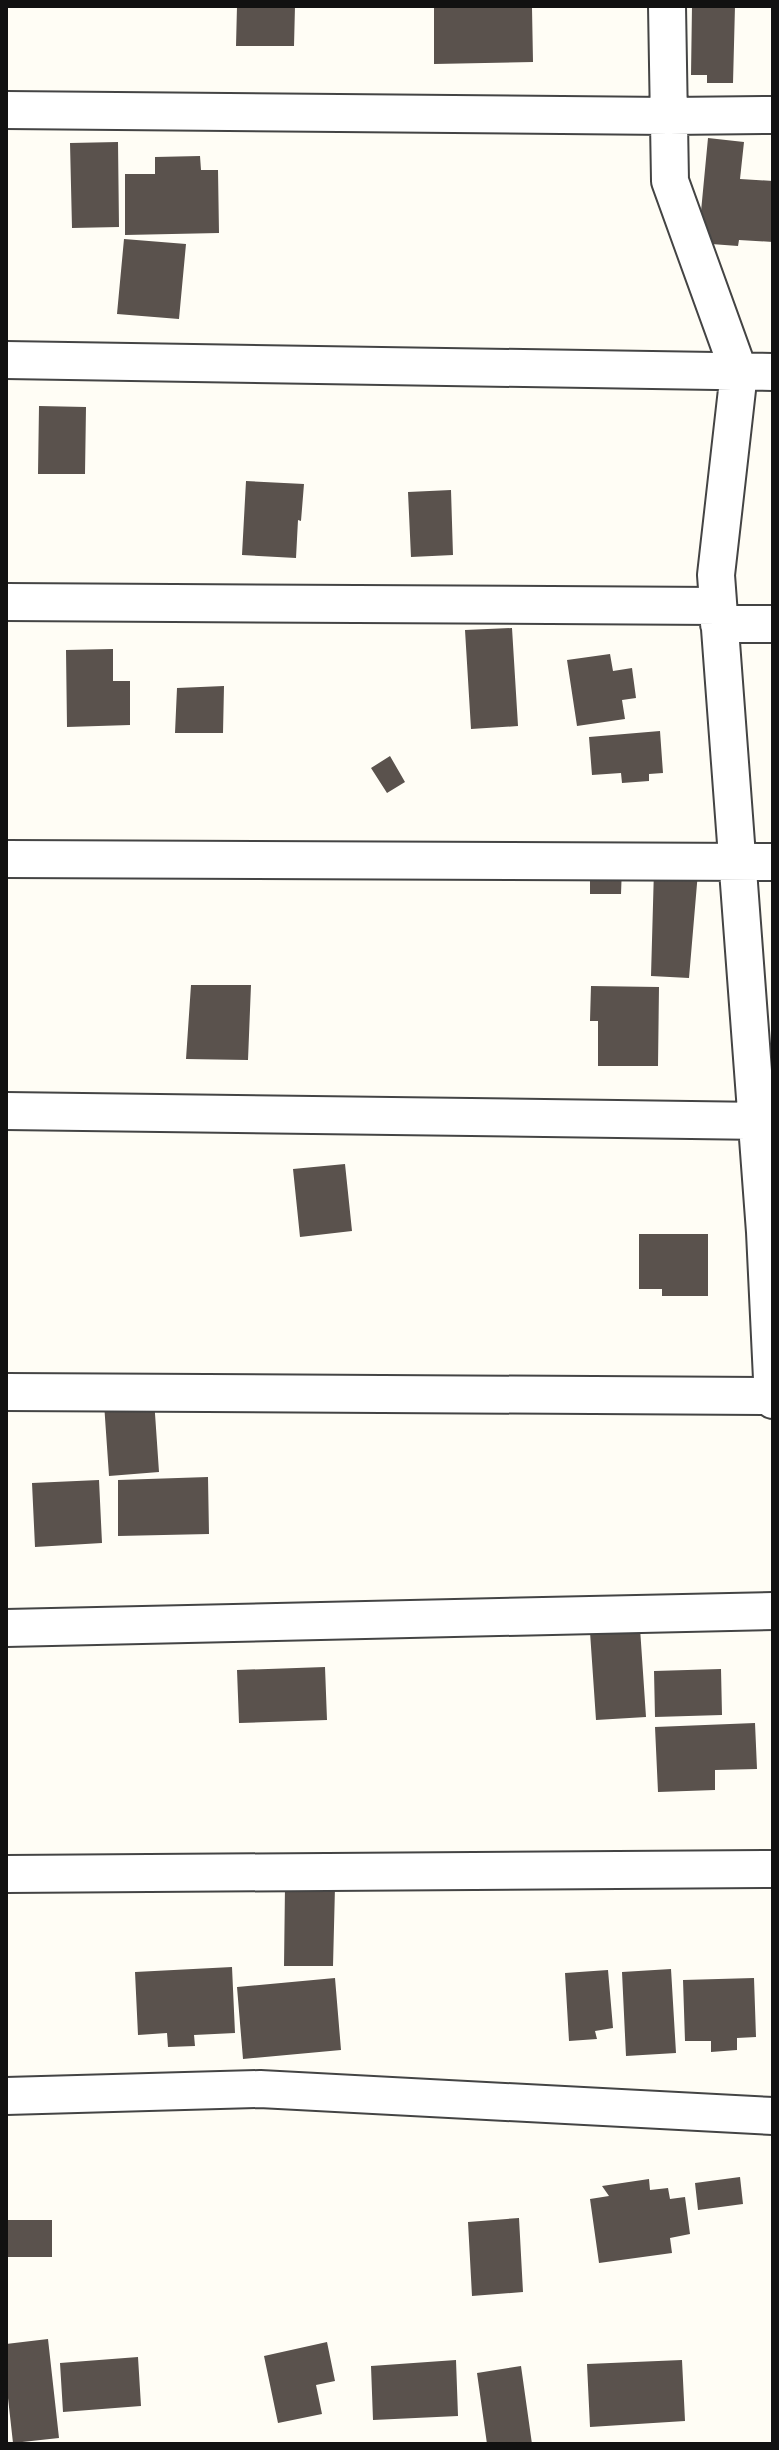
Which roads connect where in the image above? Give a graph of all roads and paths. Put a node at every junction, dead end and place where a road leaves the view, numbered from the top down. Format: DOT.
graph roads {
  1 [pos="667,6"];
  2 [pos="6,110"];
  3 [pos="773,115"];
  4 [pos="669,116"];
  5 [pos="6,360"];
  6 [pos="756,372"];
  7 [pos="6,602"];
  8 [pos="719,615"];
  9 [pos="773,624"];
  10 [pos="6,859"];
  11 [pos="737,861"];
  12 [pos="773,862"];
  13 [pos="6,1111"];
  14 [pos="765,1121"];
  15 [pos="6,1392"];
  16 [pos="773,1398"];
  17 [pos="773,1611"];
  18 [pos="6,1628"];
  19 [pos="773,1869"];
  20 [pos="6,1874"];
  21 [pos="6,2096"];
  22 [pos="773,2116"];
  1 -- 4 [label="street"];
  2 -- 4 [label="street"];
  3 -- 4 [label="street"];
  4 -- 6 [label="street"];
  5 -- 6 [label="street"];
  6 -- 8 [label="street"];
  7 -- 8 [label="street"];
  8 -- 9 [label="street"];
  8 -- 11 [label="street"];
  10 -- 11 [label="street"];
  11 -- 12 [label="street"];
  11 -- 14 [label="street"];
  13 -- 14 [label="street"];
  14 -- 16 [label="street"];
  15 -- 16 [label="street"];
  17 -- 18 [label="street"];
  19 -- 20 [label="street"];
  21 -- 22 [label="street"];
}
